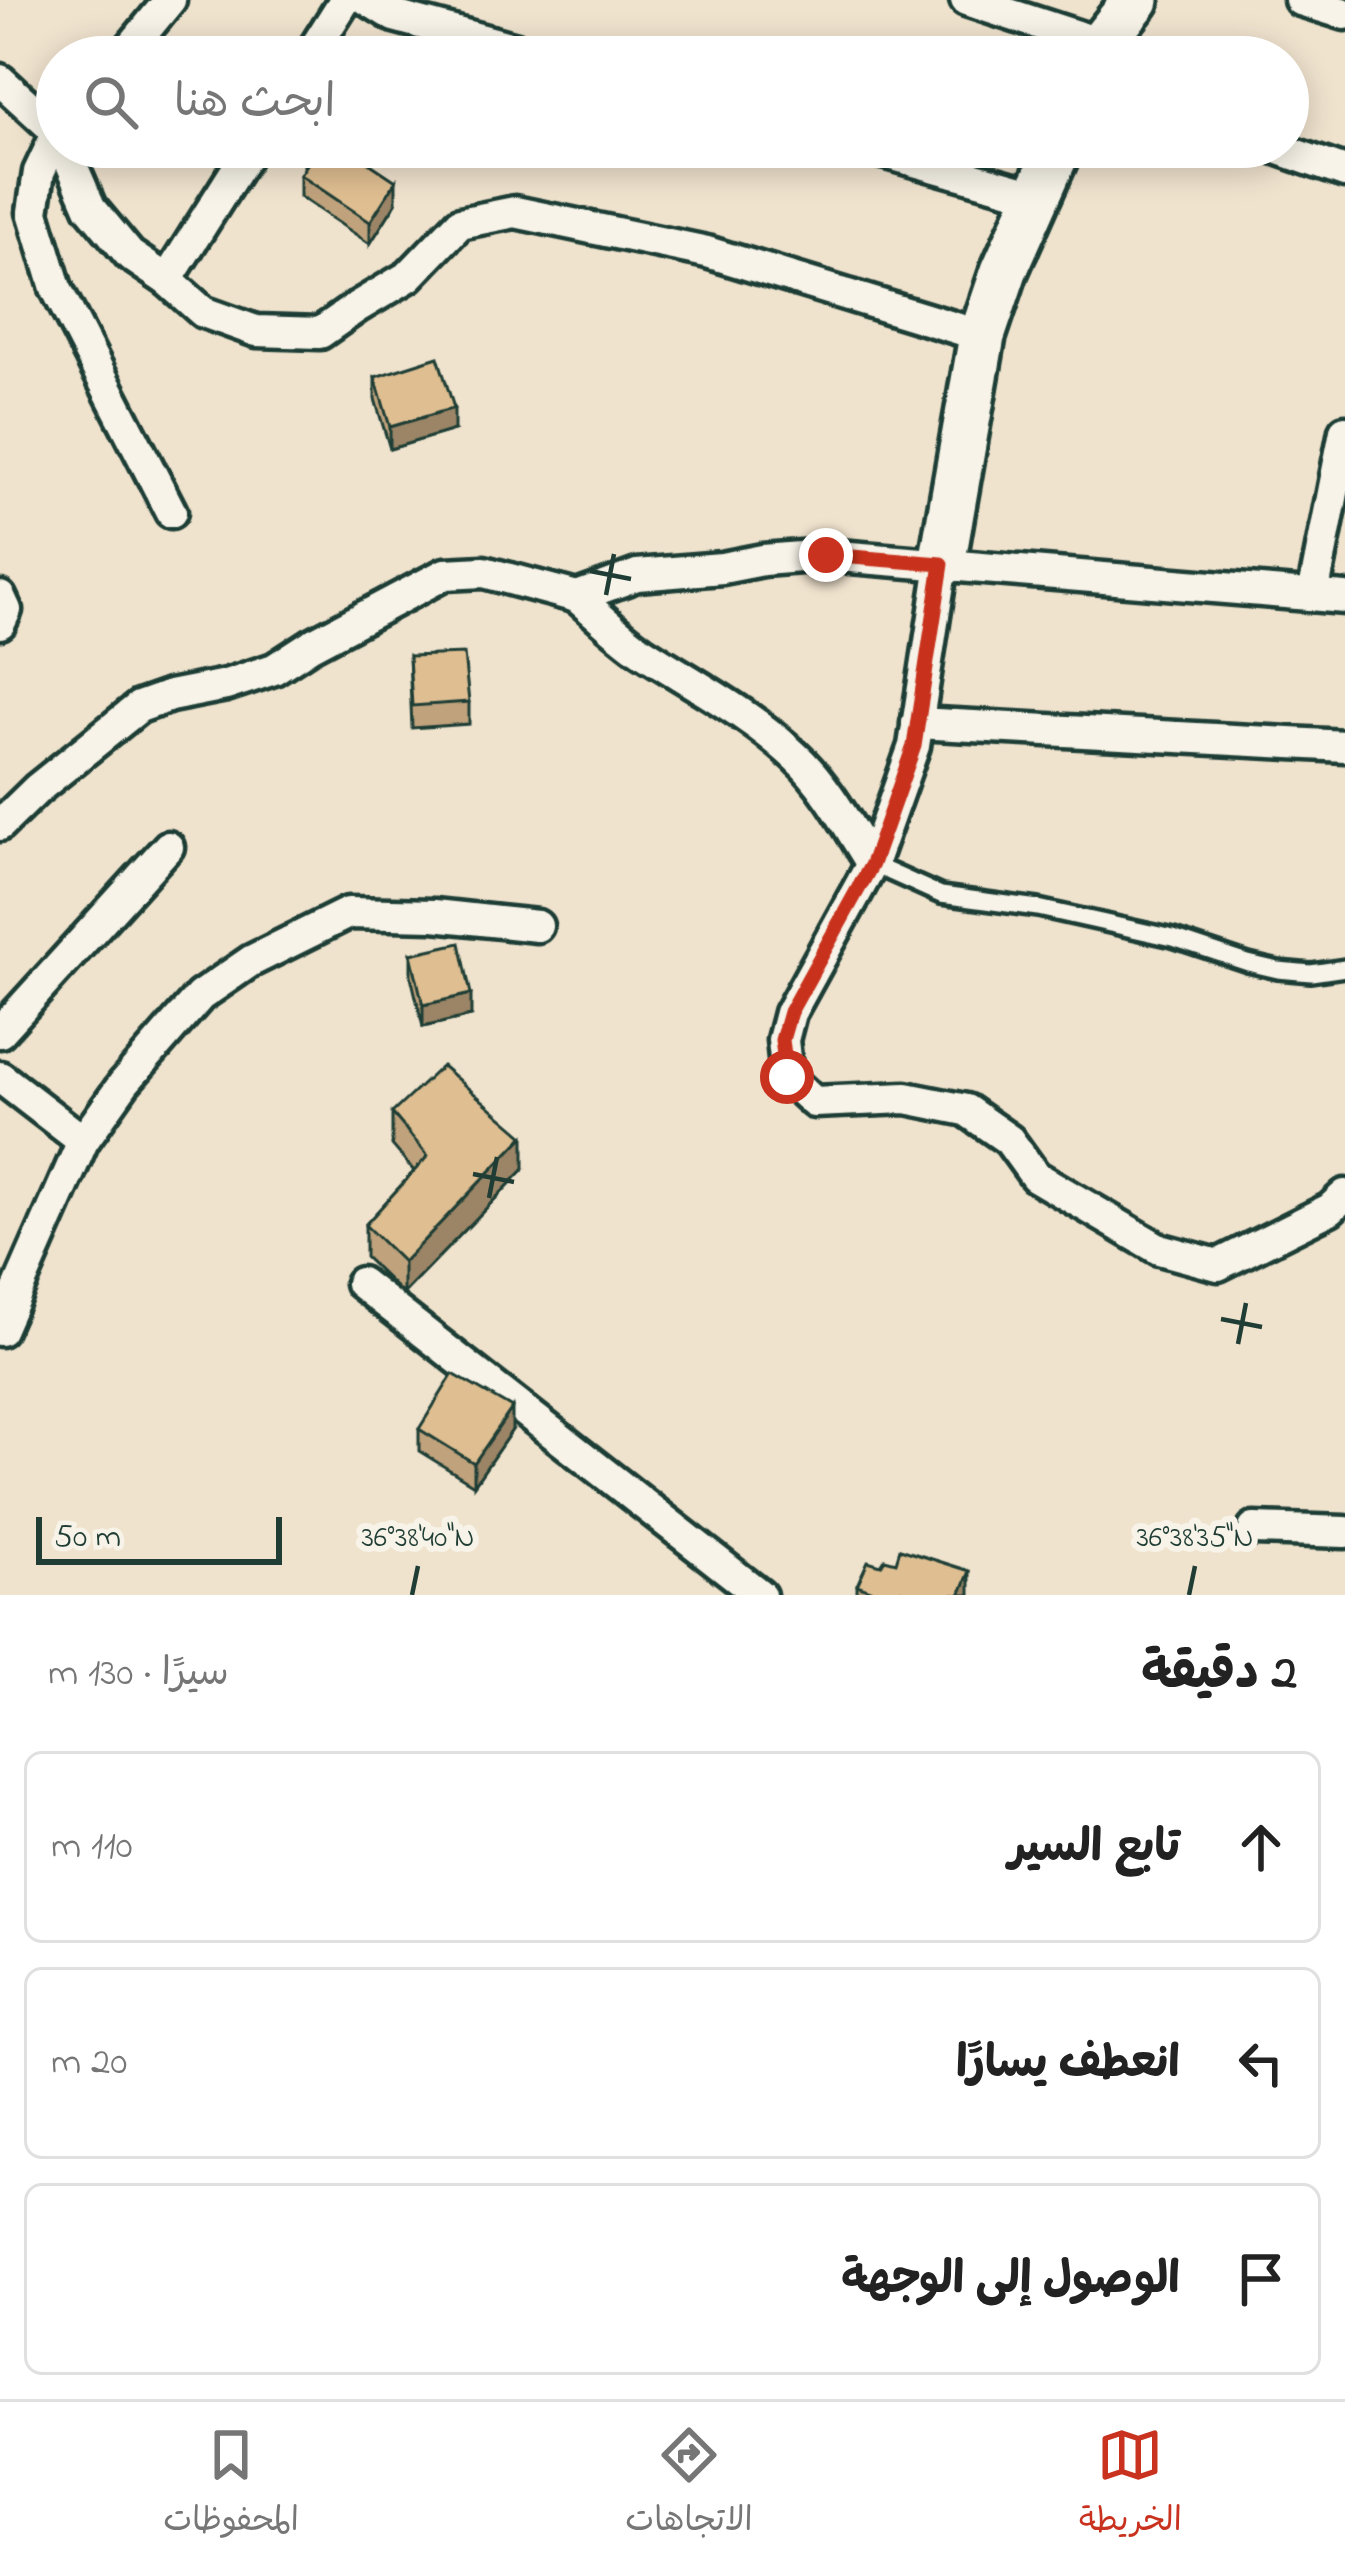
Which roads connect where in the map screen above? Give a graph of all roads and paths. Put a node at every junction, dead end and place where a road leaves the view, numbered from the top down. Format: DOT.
graph roads {
  1 [pos="345,0"];
  2 [pos="368,0"];
  3 [pos="966,0"];
  4 [pos="1136,0"];
  5 [pos="1300,0"];
  6 [pos="161,3"];
  7 [pos="1345,14"];
  8 [pos="137,36"];
  9 [pos="322,36"];
  10 [pos="468,36"];
  11 [pos="1063,36"];
  12 [pos="1115,36"];
  13 [pos="0,80"];
  14 [pos="36,113"];
  15 [pos="1309,159"];
  16 [pos="41,168"];
  17 [pos="73,168"];
  18 [pos="238,168"];
  19 [pos="940,168"];
  20 [pos="1051,168"];
  21 [pos="1345,172"];
  22 [pos="1040,196"];
  23 [pos="167,280"];
  24 [pos="982,337"];
  25 [pos="1345,431"];
  26 [pos="172,512"];
  27 [pos="942,564"];
  28 [pos="1313,595"];
  29 [pos="0,597"];
  30 [pos="577,597"];
  31 [pos="1345,598"];
  32 [pos="0,623"];
  33 [pos="917,723"];
  34 [pos="1345,746"];
  35 [pos="0,825"];
  36 [pos="168,847"];
  37 [pos="872,864"];
  38 [pos="537,926"];
  39 [pos="1345,968"];
  40 [pos="0,1032"];
  41 [pos="0,1077"];
  42 [pos="83,1141"];
  43 [pos="1345,1195"];
  44 [pos="361,1282"];
  45 [pos="0,1330"];
  46 [pos="1253,1529"];
  47 [pos="1345,1532"];
  48 [pos="760,1595"];
  1 -- 9 [label="street"];
  2 -- 10 [label="street"];
  3 -- 11 [label="street"];
  4 -- 12 [label="street"];
  5 -- 7 [label="street"];
  6 -- 8 [label="street"];
  13 -- 14 [label="street"];
  15 -- 21 [label="street"];
  16 -- 26 [label="street"];
  17 -- 23 [label="street"];
  18 -- 23 [label="street"];
  19 -- 22 [label="street"];
  20 -- 22 [label="street"];
  22 -- 24 [label="street"];
  23 -- 24 [label="street"];
  24 -- 27 [label="street"];
  25 -- 28 [label="street"];
  27 -- 28 [label="street"];
  27 -- 30 [label="street"];
  27 -- 33 [label="street"];
  28 -- 31 [label="street"];
  29 -- 32 [label="street"];
  30 -- 35 [label="street"];
  30 -- 37 [label="street"];
  33 -- 34 [label="street"];
  33 -- 37 [label="street"];
  36 -- 40 [label="street"];
  37 -- 39 [label="lane"];
  37 -- 43 [label="street"];
  38 -- 42 [label="street"];
  41 -- 42 [label="street"];
  42 -- 45 [label="street"];
  44 -- 48 [label="street"];
  46 -- 47 [label="street"];
}
